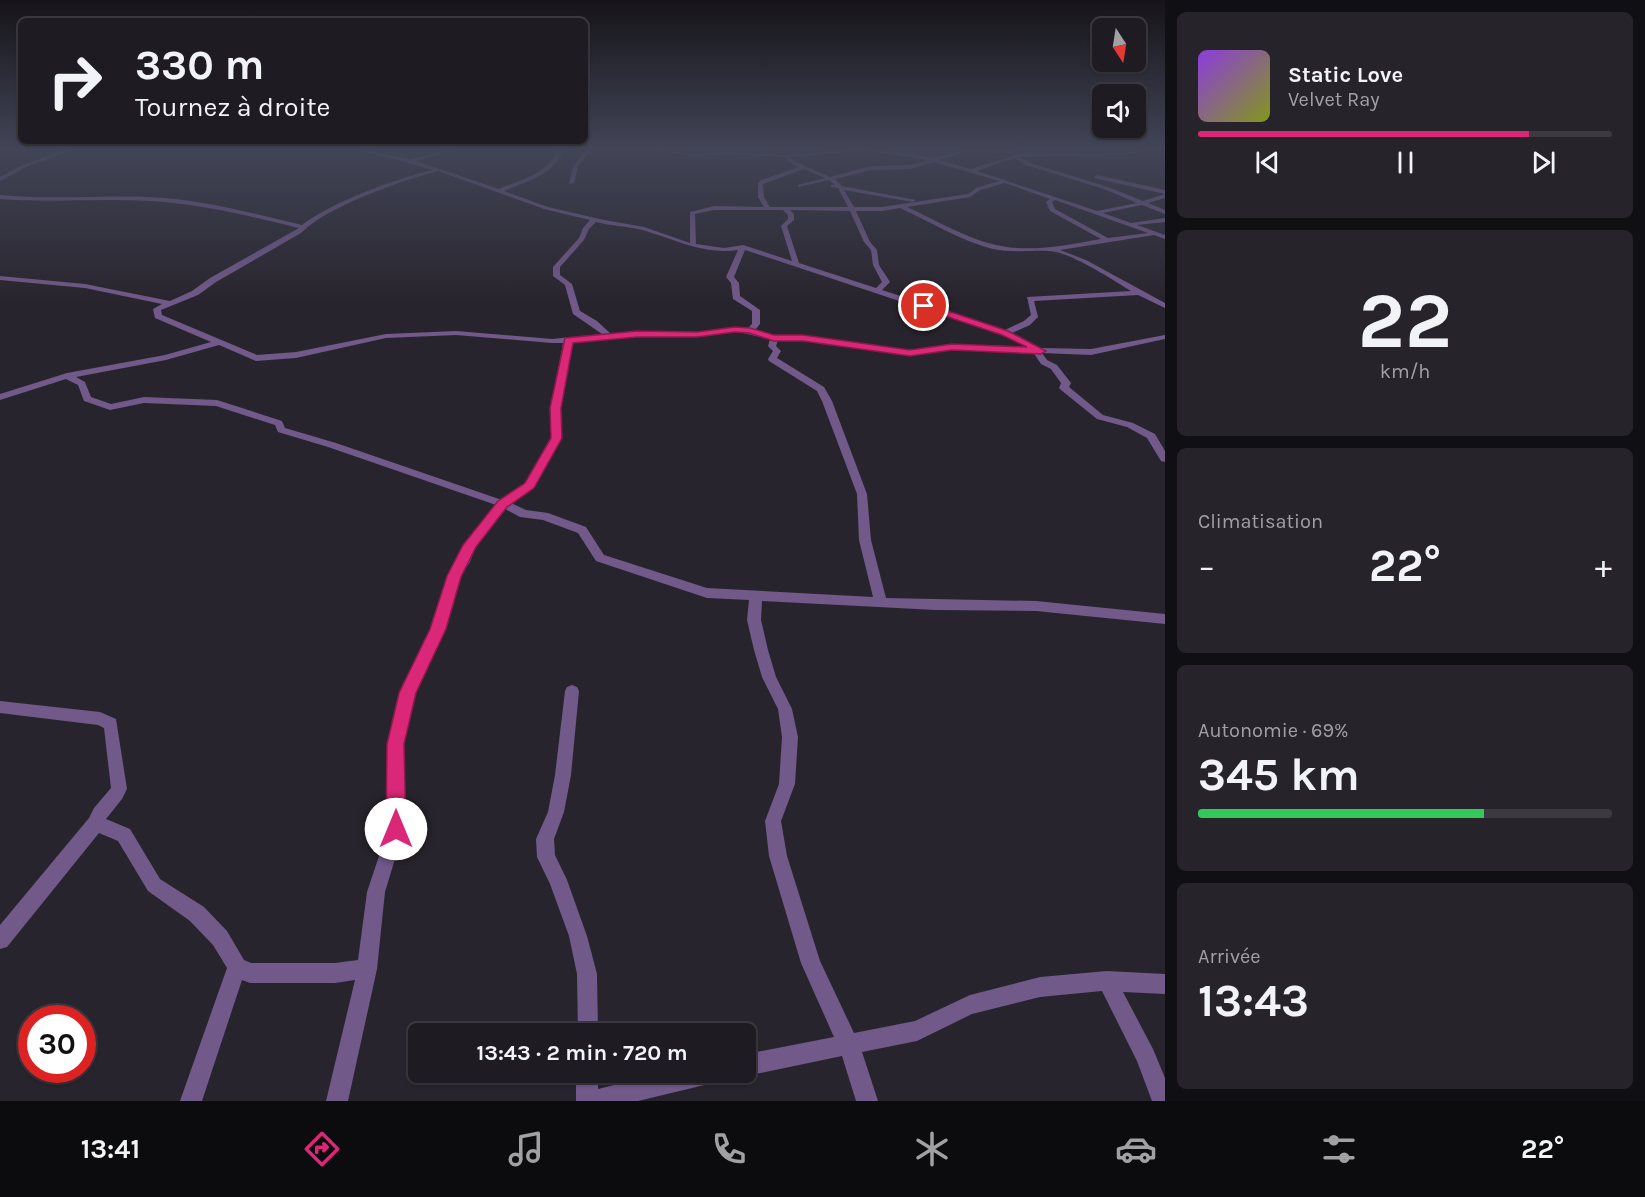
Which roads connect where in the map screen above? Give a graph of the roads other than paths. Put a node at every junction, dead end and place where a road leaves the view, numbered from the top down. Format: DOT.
graph roads {
  1 [pos="34,200"];
  2 [pos="102,200"];
  3 [pos="161,200"];
  4 [pos="355,200"];
  5 [pos="523,200"];
  6 [pos="763,200"];
  7 [pos="847,200"];
  8 [pos="918,200"];
  9 [pos="937,200"];
  10 [pos="1050,200"];
  11 [pos="1061,200"];
  12 [pos="1135,200"];
  13 [pos="1149,200"];
  14 [pos="927,202"];
  15 [pos="1142,203"];
  16 [pos="900,206"];
  17 [pos="768,208"];
  18 [pos="784,208"];
  19 [pos="850,208"];
  20 [pos="1093,212"];
  21 [pos="1165,212"];
  22 [pos="1101,215"];
  23 [pos="1065,217"];
  24 [pos="594,220"];
  25 [pos="1165,220"];
  26 [pos="1130,225"];
  27 [pos="301,227"];
  28 [pos="1163,236"];
  29 [pos="1107,240"];
  30 [pos="693,246"];
  31 [pos="743,247"];
  32 [pos="1048,248"];
  33 [pos="796,264"];
  34 [pos="0,278"];
  35 [pos="877,292"];
  36 [pos="1136,293"];
  37 [pos="169,303"];
  38 [pos="1165,306"];
  39 [pos="750,331"];
  40 [pos="1005,333"];
  41 [pos="609,336"];
  42 [pos="1165,337"];
  43 [pos="774,338"];
  44 [pos="568,340"];
  45 [pos="220,342"];
  46 [pos="1039,351"];
  47 [pos="68,376"];
  48 [pos="2,398"];
  49 [pos="1165,459"];
  50 [pos="503,504"];
  51 [pos="756,596"];
  52 [pos="881,602"];
  53 [pos="1165,619"];
  54 [pos="572,691"];
  55 [pos="0,707"];
  56 [pos="96,823"];
  57 [pos="0,940"];
  58 [pos="237,968"];
  59 [pos="367,969"];
  60 [pos="1107,981"];
  61 [pos="1165,984"];
  62 [pos="588,1023"];
  63 [pos="849,1046"];
  64 [pos="756,1063"];
  65 [pos="587,1083"];
  66 [pos="668,1083"];
  67 [pos="191,1101"];
  68 [pos="337,1101"];
  69 [pos="586,1101"];
  70 [pos="594,1101"];
  71 [pos="867,1101"];
  72 [pos="1163,1101"];
  1 -- 2 [label="street"];
  3 -- 27 [label="street"];
  4 -- 27 [label="street"];
  5 -- 24 [label="street"];
  6 -- 17 [label="street"];
  7 -- 19 [label="street"];
  8 -- 14 [label="street"];
  9 -- 14 [label="street"];
  10 -- 23 [label="street"];
  11 -- 20 [label="street"];
  12 -- 15 [label="street"];
  13 -- 15 [label="street"];
  14 -- 16 [label="street"];
  15 -- 20 [label="street"];
  15 -- 21 [label="street"];
  16 -- 19 [label="street"];
  16 -- 32 [label="street"];
  17 -- 18 [label="street"];
  17 -- 30 [label="street"];
  18 -- 19 [label="street"];
  18 -- 33 [label="street"];
  19 -- 35 [label="street"];
  20 -- 22 [label="street"];
  22 -- 23 [label="street"];
  22 -- 26 [label="street"];
  23 -- 29 [label="street"];
  24 -- 30 [label="street"];
  24 -- 41 [label="street"];
  25 -- 26 [label="street"];
  26 -- 28 [label="street"];
  27 -- 37 [label="street"];
  28 -- 29 [label="street"];
  29 -- 32 [label="street"];
  30 -- 31 [label="street"];
  31 -- 33 [label="street"];
  31 -- 39 [label="street"];
  32 -- 36 [label="street"];
  33 -- 35 [label="street"];
  34 -- 37 [label="street"];
  35 -- 40 [label="street"];
  36 -- 38 [label="street"];
  36 -- 40 [label="street"];
  37 -- 45 [label="street"];
  39 -- 41 [label="street"];
  39 -- 43 [label="street"];
  40 -- 46 [label="street"];
  41 -- 44 [label="street"];
  42 -- 46 [label="street"];
  43 -- 46 [label="street"];
  43 -- 52 [label="street"];
  44 -- 45 [label="street"];
  44 -- 50 [label="street"];
  45 -- 47 [label="street"];
  46 -- 49 [label="street"];
  47 -- 48 [label="street"];
  47 -- 50 [label="street"];
  50 -- 51 [label="street"];
  50 -- 59 [label="street"];
  51 -- 52 [label="street"];
  51 -- 63 [label="street"];
  52 -- 53 [label="street"];
  54 -- 62 [label="street"];
  55 -- 56 [label="street"];
  56 -- 57 [label="street"];
  56 -- 58 [label="street"];
  58 -- 59 [label="street"];
  58 -- 67 [label="street"];
  59 -- 68 [label="street"];
  60 -- 61 [label="street"];
  60 -- 63 [label="street"];
  60 -- 72 [label="street"];
  63 -- 64 [label="street"];
  63 -- 71 [label="street"];
  65 -- 69 [label="street"];
  66 -- 70 [label="street"];
}
